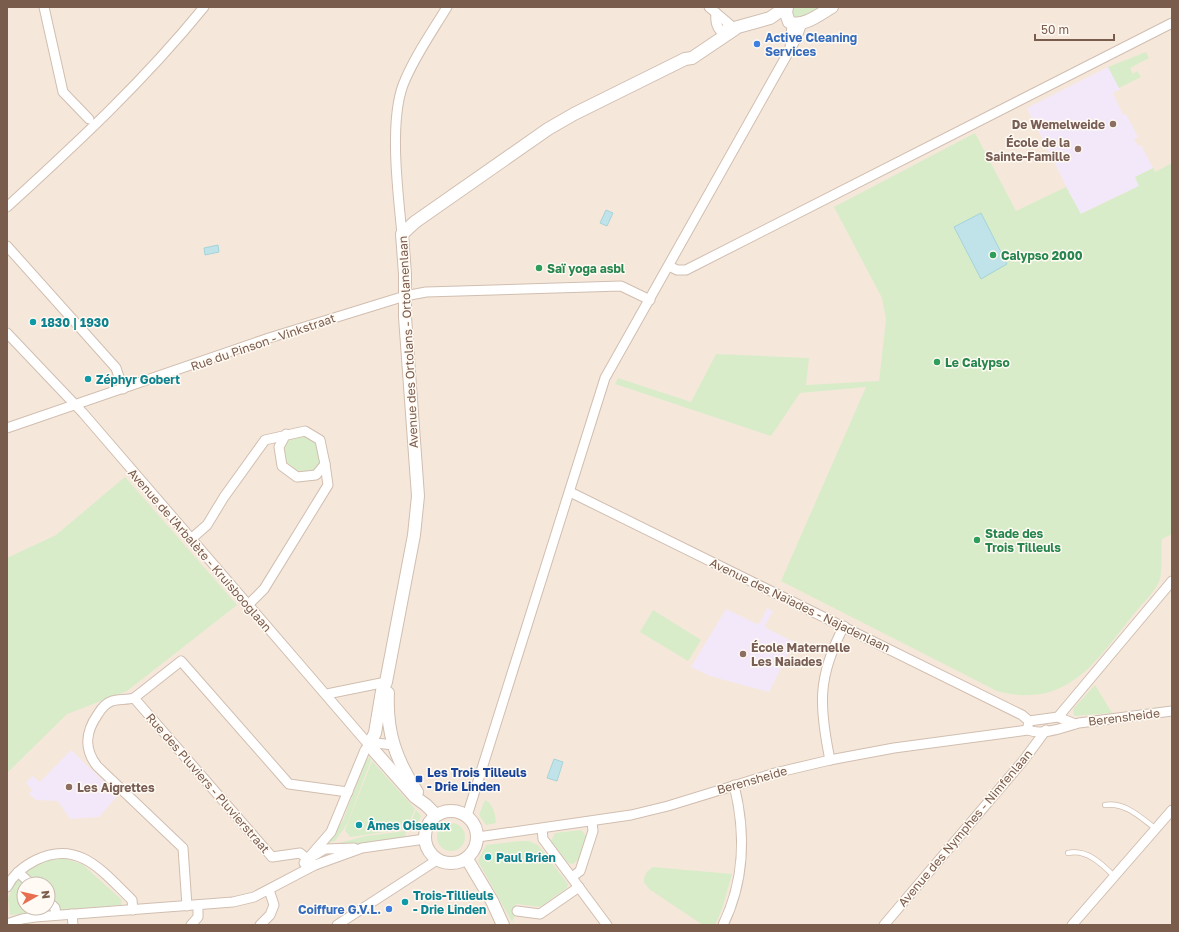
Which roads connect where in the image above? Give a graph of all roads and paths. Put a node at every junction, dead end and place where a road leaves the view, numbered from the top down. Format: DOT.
graph roads {
  1 [pos="44,7"];
  2 [pos="204,7"];
  3 [pos="446,7"];
  4 [pos="831,7"];
  5 [pos="713,9"];
  6 [pos="791,16"];
  7 [pos="1172,23"];
  8 [pos="726,32"];
  9 [pos="88,119"];
  10 [pos="7,207"];
  11 [pos="402,234"];
  12 [pos="7,246"];
  13 [pos="669,266"];
  14 [pos="405,296"];
  15 [pos="650,300"];
  16 [pos="7,333"];
  17 [pos="123,389"];
  18 [pos="75,406"];
  19 [pos="7,428"];
  20 [pos="286,434"];
  21 [pos="325,464"];
  22 [pos="570,492"];
  23 [pos="191,539"];
  24 [pos="1172,581"];
  25 [pos="248,605"];
  26 [pos="844,626"];
  27 [pos="385,684"];
  28 [pos="327,694"];
  29 [pos="134,698"];
  30 [pos="1172,711"];
  31 [pos="1058,717"];
  32 [pos="1075,724"];
  33 [pos="1028,726"];
  34 [pos="1046,730"];
  35 [pos="369,745"];
  36 [pos="394,749"];
  37 [pos="380,759"];
  38 [pos="830,760"];
  39 [pos="734,785"];
  40 [pos="348,792"];
  41 [pos="426,804"];
  42 [pos="1105,805"];
  43 [pos="1172,810"];
  44 [pos="436,815"];
  45 [pos="467,816"];
  46 [pos="592,822"];
  47 [pos="1156,828"];
  48 [pos="542,829"];
  49 [pos="478,837"];
  50 [pos="425,839"];
  51 [pos="1068,853"];
  52 [pos="467,859"];
  53 [pos="437,860"];
  54 [pos="312,862"];
  55 [pos="18,872"];
  56 [pos="22,876"];
  57 [pos="1114,876"];
  58 [pos="572,878"];
  59 [pos="7,887"];
  60 [pos="579,887"];
  61 [pos="269,890"];
  62 [pos="187,906"];
  63 [pos="198,906"];
  64 [pos="133,910"];
  65 [pos="517,911"];
  66 [pos="72,914"];
  67 [pos="56,915"];
  68 [pos="48,916"];
  69 [pos="7,924"];
  70 [pos="73,925"];
  71 [pos="191,925"];
  72 [pos="260,925"];
  73 [pos="337,925"];
  74 [pos="503,925"];
  75 [pos="607,925"];
  76 [pos="722,925"];
  77 [pos="884,925"];
  78 [pos="1072,925"];
  1 -- 9 [label="street"];
  2 -- 10 [label="street"];
  3 -- 11 [label="street, Avenue des Ortolans - Ortolanenlaan"];
  4 -- 6 [label="street"];
  5 -- 8 [label="street"];
  5 -- 8 [label="street"];
  6 -- 8 [label="street"];
  6 -- 13 [label="street"];
  7 -- 13 [label="street"];
  8 -- 11 [label="street"];
  11 -- 14 [label="street, Avenue des Ortolans - Ortolanenlaan"];
  12 -- 17 [label="street"];
  13 -- 15 [label="street"];
  14 -- 15 [label="street, Rue du Pinson - Vinkstraat"];
  14 -- 17 [label="street, Rue du Pinson - Vinkstraat"];
  14 -- 27 [label="street, Avenue des Ortolans - Ortolanenlaan"];
  15 -- 22 [label="street"];
  16 -- 18 [label="street, Avenue de l'Arbalète - Kruisbooglaan"];
  17 -- 18 [label="street, Rue du Pinson - Vinkstraat"];
  18 -- 19 [label="street, Rue du Pinson - Vinkstraat"];
  18 -- 23 [label="street, Avenue de l'Arbalète - Kruisbooglaan"];
  20 -- 21 [label="street"];
  20 -- 21 [label="street"];
  20 -- 23 [label="street"];
  21 -- 25 [label="street"];
  22 -- 26 [label="street, Avenue des Naïades - Najadenlaan"];
  22 -- 45 [label="street"];
  23 -- 25 [label="street, Avenue de l'Arbalète - Kruisbooglaan"];
  24 -- 31 [label="street"];
  25 -- 28 [label="street, Avenue de l'Arbalète - Kruisbooglaan"];
  26 -- 33 [label="street, Avenue des Naïades - Najadenlaan"];
  26 -- 38 [label="street"];
  27 -- 28 [label="street"];
  27 -- 35 [label="street, Avenue des Ortolans - Ortolanenlaan"];
  27 -- 36 [label="street, Avenue des Ortolans - Ortolanenlaan"];
  28 -- 35 [label="street, Avenue de l'Arbalète - Kruisbooglaan"];
  29 -- 40 [label="street"];
  29 -- 54 [label="street, Rue des Pluviers - Pluvierstraat"];
  29 -- 62 [label="street"];
  30 -- 32 [label="street, Berensheide"];
  31 -- 32 [label="street, Berensheide"];
  31 -- 33 [label="street, Berensheide"];
  32 -- 34 [label="street, Berensheide"];
  33 -- 34 [label="street, Berensheide"];
  33 -- 38 [label="street, Berensheide"];
  34 -- 77 [label="street, Avenue des Nymphes - Nimfenlaan"];
  35 -- 36 [label="street"];
  35 -- 37 [label="street, Avenue de l'Arbalète - Kruisbooglaan"];
  35 -- 40 [label="street"];
  36 -- 37 [label="street"];
  36 -- 41 [label="street, Avenue des Ortolans - Ortolanenlaan"];
  37 -- 41 [label="street, Avenue de l'Arbalète - Kruisbooglaan"];
  38 -- 39 [label="street, Berensheide"];
  39 -- 46 [label="street, Berensheide"];
  39 -- 76 [label="street"];
  40 -- 54 [label="street"];
  41 -- 44 [label="street, Avenue de l'Arbalète - Kruisbooglaan"];
  42 -- 47 [label="lane"];
  43 -- 47 [label="street"];
  44 -- 45 [label="street"];
  44 -- 50 [label="street"];
  45 -- 49 [label="street"];
  46 -- 48 [label="street, Berensheide"];
  46 -- 58 [label="street"];
  47 -- 57 [label="street"];
  48 -- 49 [label="street, Berensheide"];
  48 -- 58 [label="street"];
  49 -- 52 [label="street"];
  50 -- 53 [label="street"];
  50 -- 54 [label="street"];
  51 -- 57 [label="lane"];
  52 -- 53 [label="street"];
  52 -- 74 [label="street"];
  53 -- 73 [label="street"];
  54 -- 61 [label="street"];
  55 -- 56 [label="street"];
  55 -- 59 [label="street"];
  55 -- 64 [label="street"];
  57 -- 78 [label="street"];
  58 -- 60 [label="street"];
  60 -- 65 [label="street"];
  60 -- 75 [label="street"];
  61 -- 63 [label="street"];
  61 -- 72 [label="street"];
  62 -- 63 [label="street"];
  62 -- 64 [label="street"];
  63 -- 71 [label="street"];
  64 -- 66 [label="street"];
  66 -- 67 [label="street"];
  66 -- 70 [label="street"];
  68 -- 69 [label="street"];
}
